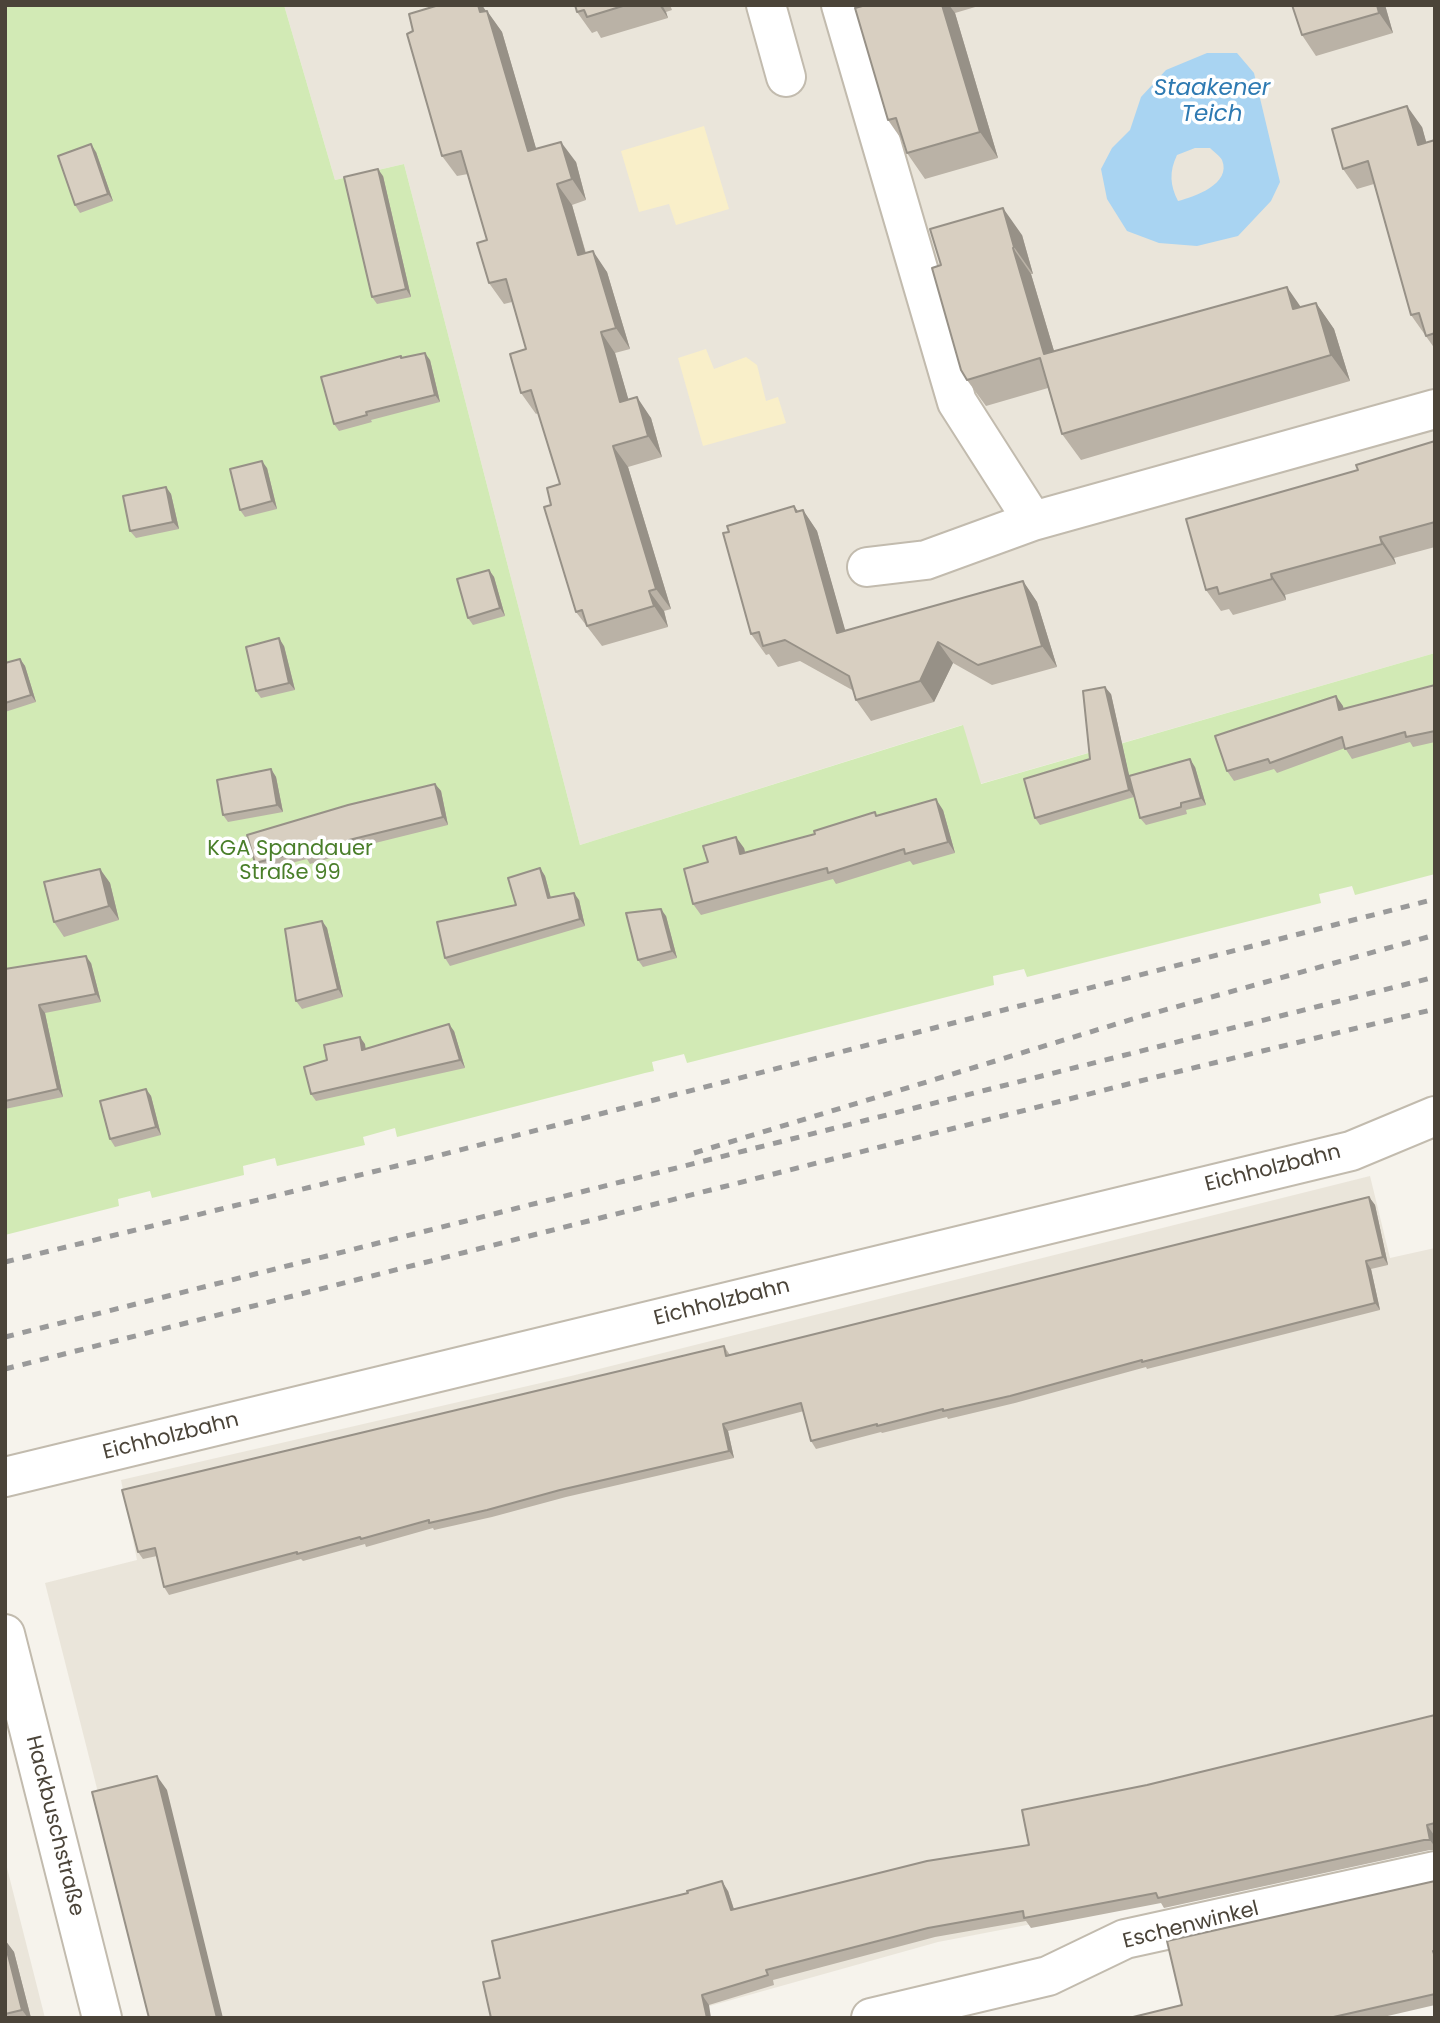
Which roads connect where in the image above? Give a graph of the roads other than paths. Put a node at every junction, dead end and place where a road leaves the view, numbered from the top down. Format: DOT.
graph roads {
  1 [pos="766,5"];
  2 [pos="841,5"];
  3 [pos="786,76"];
  4 [pos="1435,408"];
  5 [pos="1033,522"];
  6 [pos="867,567"];
  7 [pos="1435,1116"];
  8 [pos="5,1477"];
  9 [pos="5,1634"];
  10 [pos="1435,1871"];
  11 [pos="102,2018"];
  12 [pos="871,2018"];
  1 -- 3 [label="street"];
  2 -- 5 [label="street"];
  4 -- 5 [label="street"];
  5 -- 6 [label="street"];
  7 -- 8 [label="street, Eichholzbahn"];
  9 -- 11 [label="street, Hackbuschstraße"];
  10 -- 12 [label="street, Eschenwinkel"];
}
